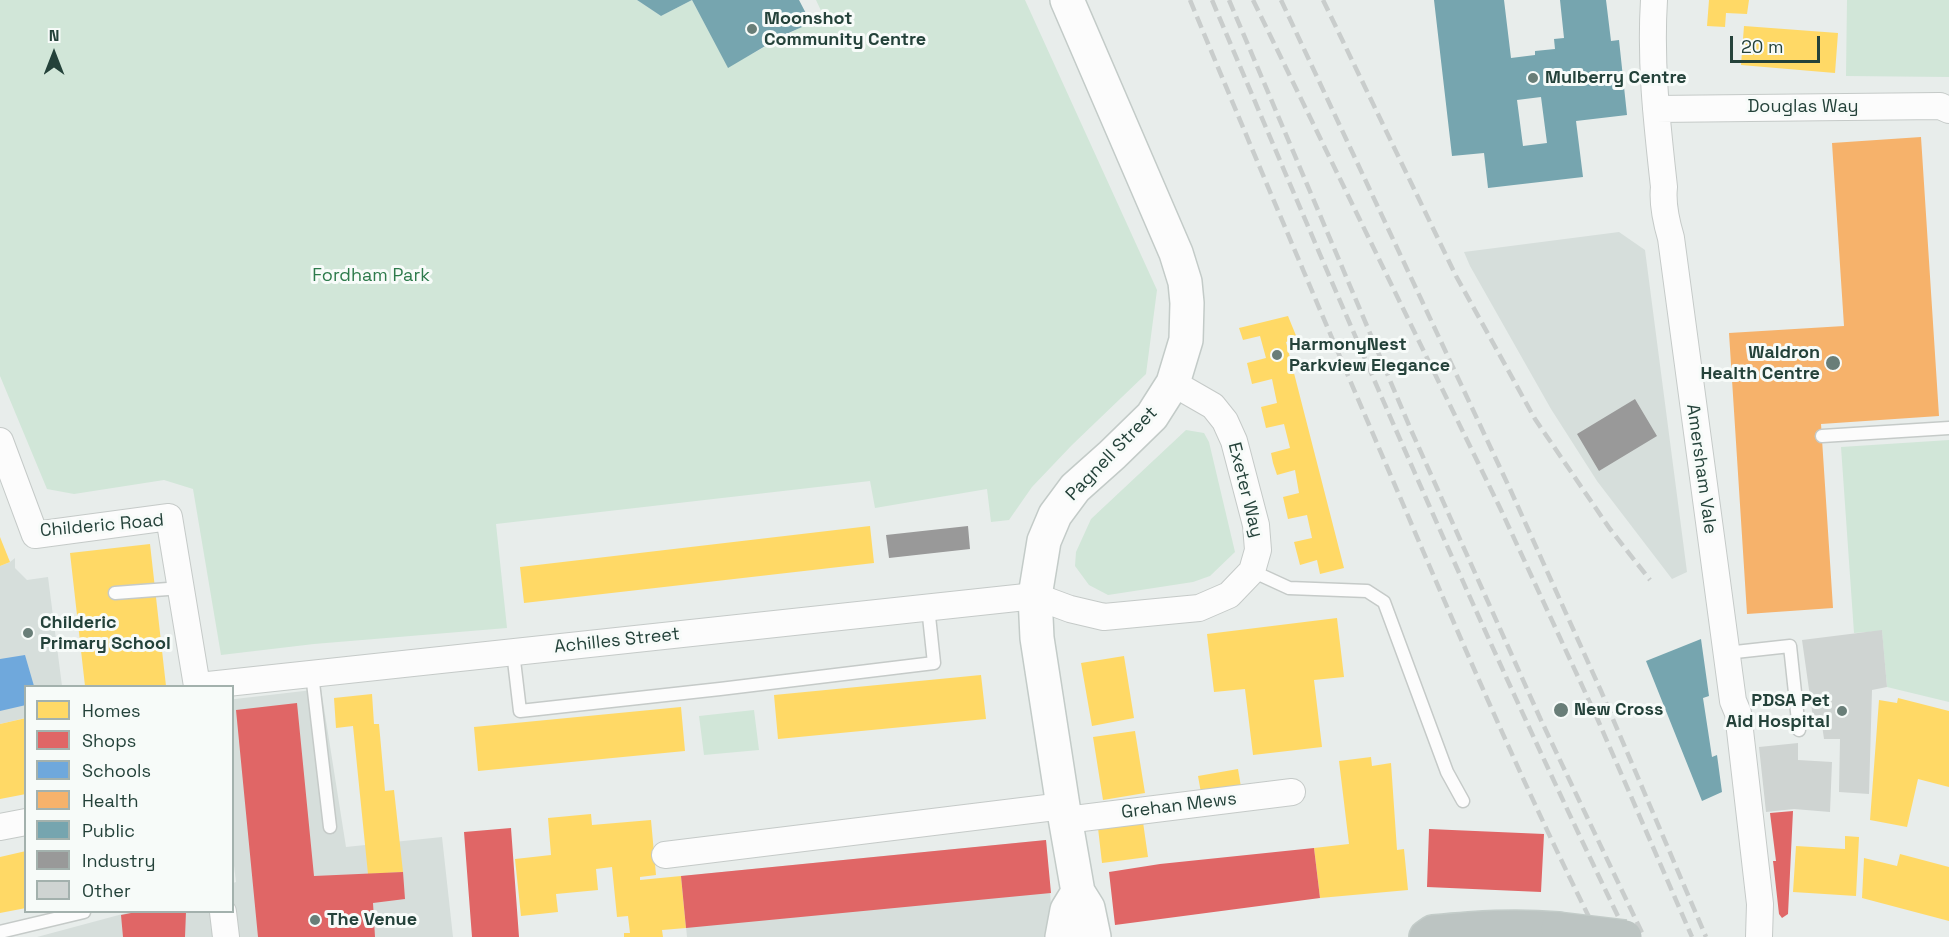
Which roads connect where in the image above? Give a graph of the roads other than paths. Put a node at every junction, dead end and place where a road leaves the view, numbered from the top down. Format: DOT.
graph roads {
  1 [pos="1067,0"];
  2 [pos="1654,0"];
  3 [pos="1656,109"];
  4 [pos="1949,110"];
  5 [pos="1173,383"];
  6 [pos="1949,428"];
  7 [pos="1822,436"];
  8 [pos="0,441"];
  9 [pos="1252,571"];
  10 [pos="181,588"];
  11 [pos="115,593"];
  12 [pos="1035,596"];
  13 [pos="928,607"];
  14 [pos="513,652"];
  15 [pos="1726,653"];
  16 [pos="312,674"];
  17 [pos="198,685"];
  18 [pos="216,685"];
  19 [pos="1799,730"];
  20 [pos="1292,792"];
  21 [pos="1463,801"];
  22 [pos="1064,813"];
  23 [pos="24,822"];
  24 [pos="0,827"];
  25 [pos="330,828"];
  26 [pos="665,855"];
  27 [pos="1078,892"];
  28 [pos="66,913"];
  29 [pos="223,913"];
  30 [pos="0,932"];
  31 [pos="226,937"];
  32 [pos="1062,937"];
  33 [pos="1094,937"];
  34 [pos="1426,937"];
  35 [pos="1625,937"];
  36 [pos="1759,937"];
  1 -- 5 [label="main road, Pagnell Street"];
  2 -- 3 [label="street, Amersham Vale"];
  3 -- 4 [label="street, Douglas Way"];
  3 -- 15 [label="street, Amersham Vale"];
  5 -- 9 [label="street, Exeter Way"];
  5 -- 12 [label="main road, Pagnell Street"];
  6 -- 7 [label="lane"];
  8 -- 10 [label="street, Childeric Road"];
  9 -- 12 [label="street"];
  9 -- 21 [label="lane"];
  10 -- 11 [label="lane"];
  10 -- 17 [label="street, Childeric Road"];
  12 -- 13 [label="street, Achilles Street"];
  12 -- 22 [label="main road, Pagnell Street"];
  13 -- 14 [label="street, Achilles Street"];
  13 -- 14 [label="lane"];
  14 -- 16 [label="street, Achilles Street"];
  15 -- 19 [label="lane"];
  15 -- 36 [label="street, Amersham Vale"];
  16 -- 18 [label="street, Achilles Street"];
  16 -- 25 [label="lane"];
  20 -- 22 [label="street, Grehan Mews"];
  22 -- 26 [label="street, Grehan Mews"];
  22 -- 27 [label="main road, Pagnell Street"];
  23 -- 24 [label="street"];
  27 -- 32 [label="main road"];
  27 -- 33 [label="main road, Pagnell Street"];
  28 -- 30 [label="lane"];
  29 -- 31 [label="street"];
  34 -- 35 [label="highway, bridge"];
}
